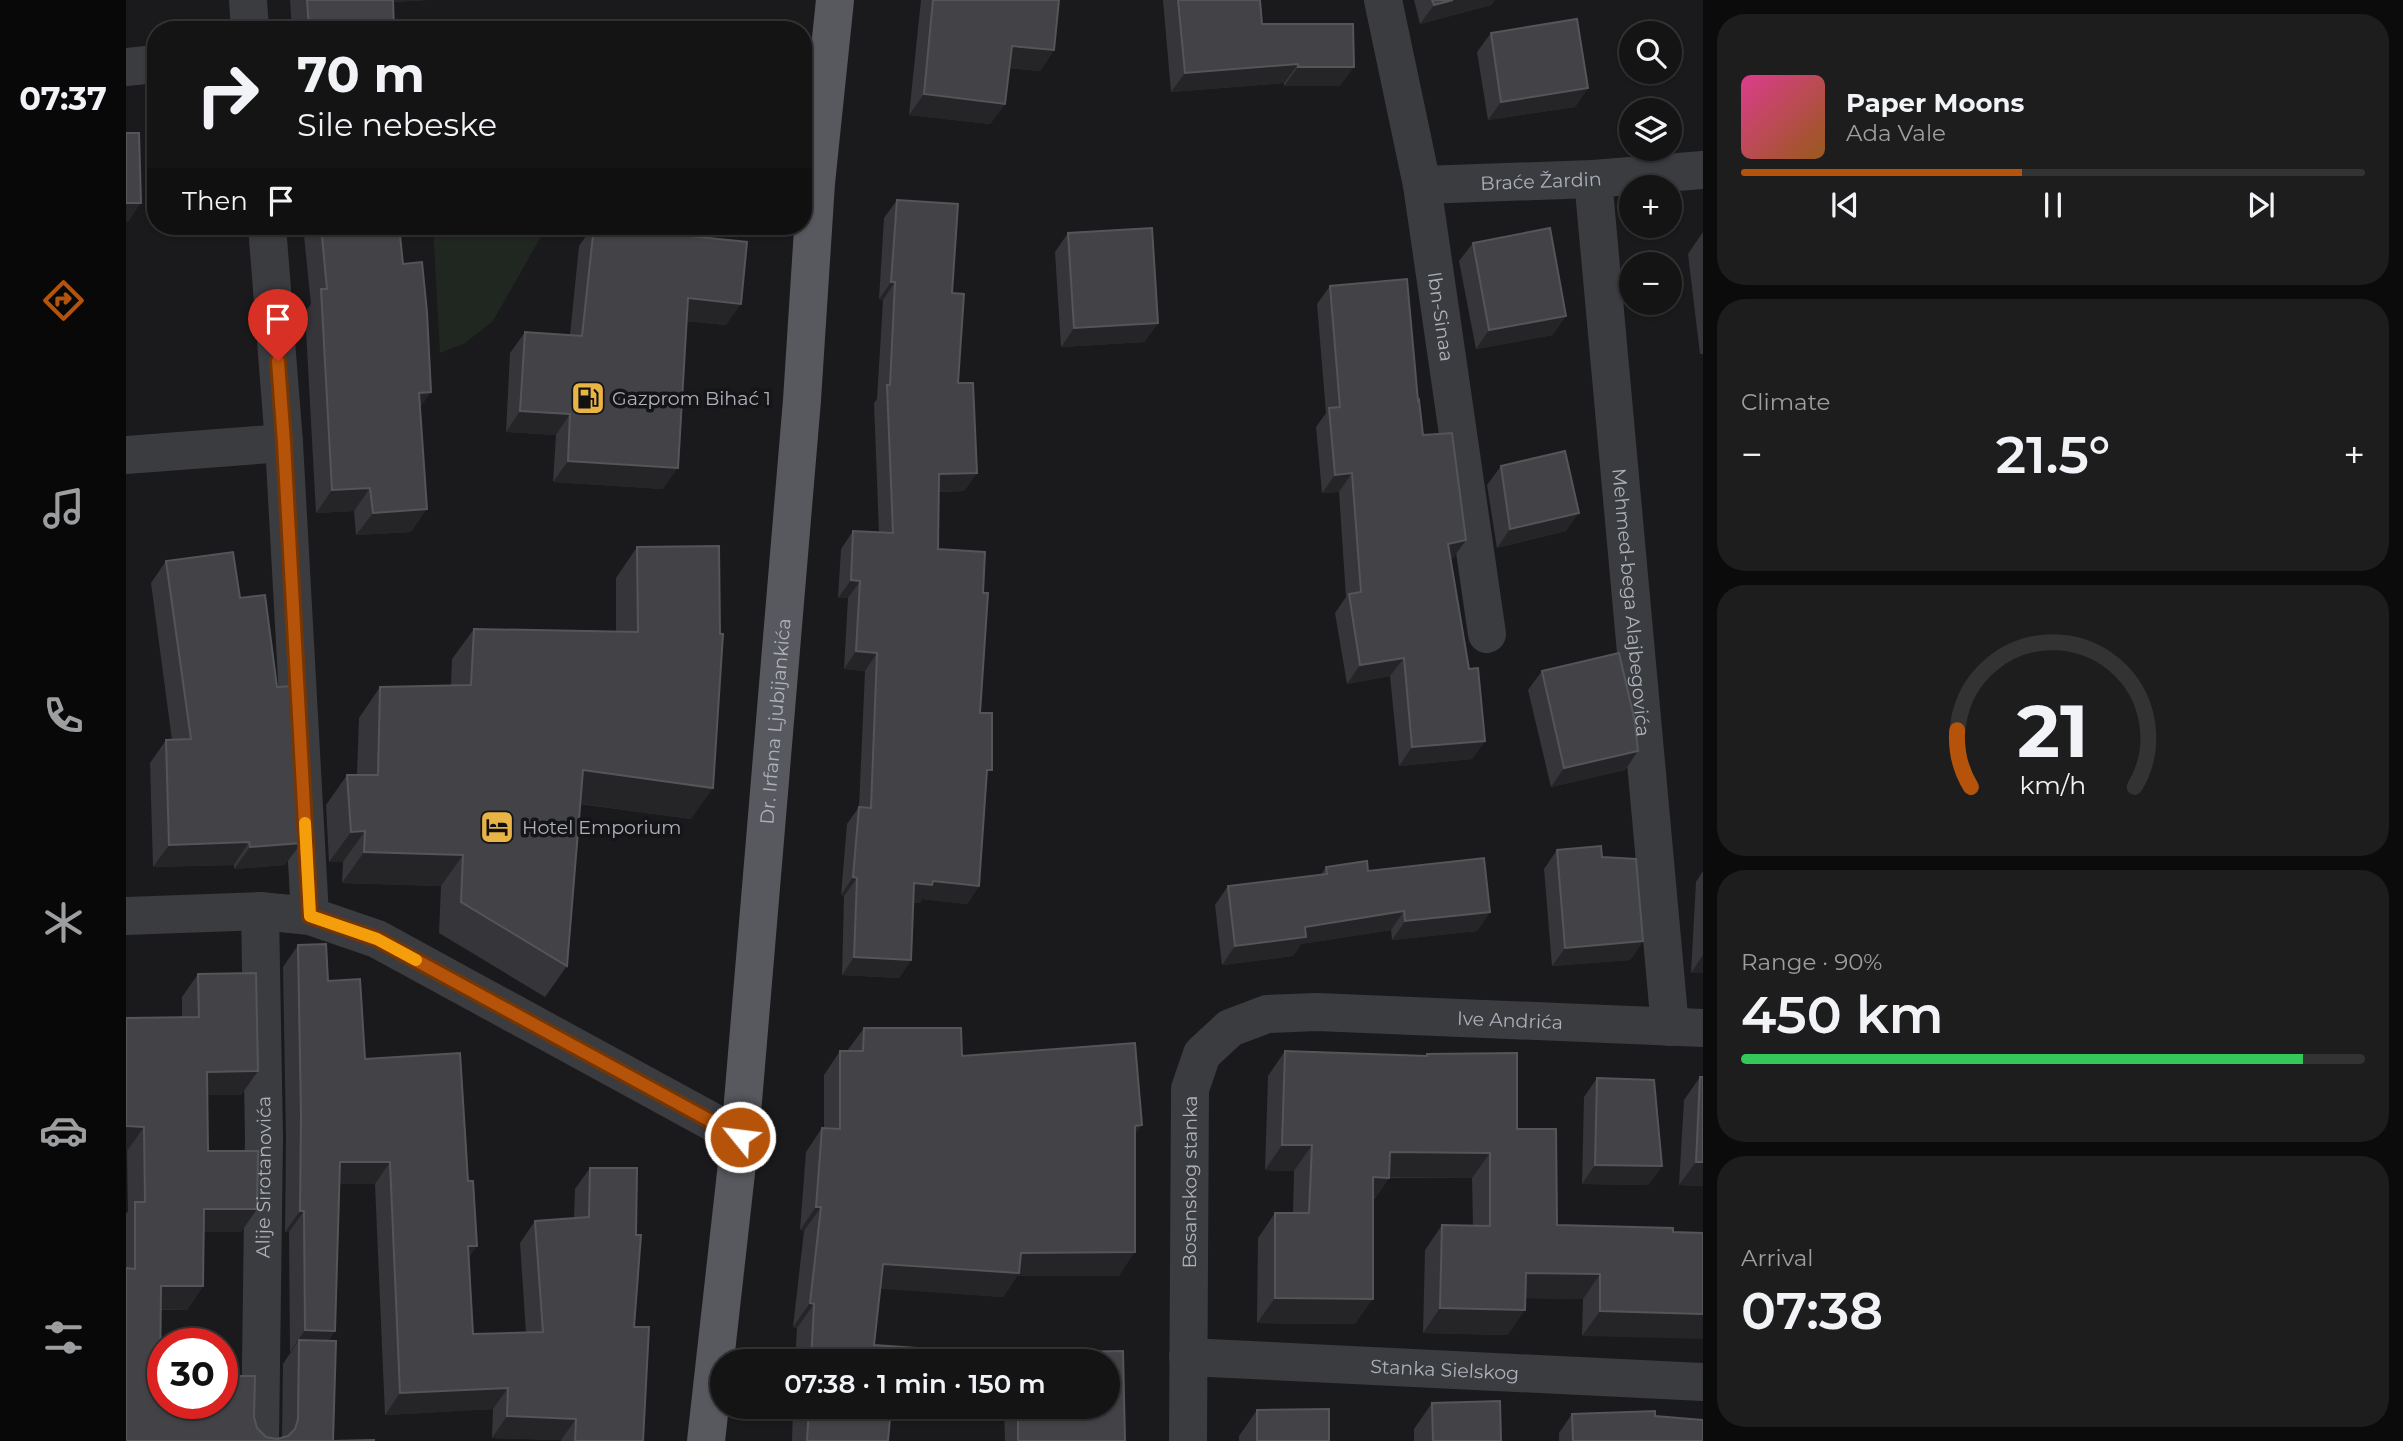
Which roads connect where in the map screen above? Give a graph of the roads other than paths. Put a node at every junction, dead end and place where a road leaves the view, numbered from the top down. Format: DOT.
graph roads {
  1 [pos="248,0"];
  2 [pos="835,0"];
  3 [pos="1383,0"];
  4 [pos="249,21"];
  5 [pos="147,65"];
  6 [pos="126,67"];
  7 [pos="1703,170"];
  8 [pos="1593,179"];
  9 [pos="1422,185"];
  10 [pos="268,235"];
  11 [pos="284,443"];
  12 [pos="126,455"];
  13 [pos="1487,634"];
  14 [pos="260,911"];
  15 [pos="126,916"];
  16 [pos="310,916"];
  17 [pos="1317,1012"];
  18 [pos="1686,1028"];
  19 [pos="740,1137"];
  20 [pos="1188,1357"];
  21 [pos="1703,1382"];
  22 [pos="260,1441"];
  23 [pos="706,1441"];
  24 [pos="1188,1441"];
  1 -- 4 [label="street"];
  2 -- 19 [label="main road, Dr. Irfana Ljubijankića"];
  3 -- 9 [label="street, Ibn-Sinaa"];
  5 -- 6 [label="street"];
  7 -- 8 [label="street, Braće Žardin"];
  8 -- 9 [label="street, Braće Žardin"];
  8 -- 18 [label="street, Mehmed-bega Alajbegovića"];
  9 -- 13 [label="street, Ibn-Sinaa"];
  10 -- 11 [label="street"];
  11 -- 12 [label="street"];
  11 -- 16 [label="street"];
  14 -- 15 [label="street"];
  14 -- 16 [label="street"];
  14 -- 22 [label="street, Alije Sirotanovića"];
  16 -- 19 [label="street"];
  17 -- 18 [label="street, Ive Andrića"];
  17 -- 20 [label="street, Bosanskog stanka"];
  19 -- 23 [label="main road, Dr. Irfana Ljubijankića"];
  20 -- 21 [label="street, Stanka Sielskog"];
  20 -- 24 [label="street, Bosanskog stanka"];
}
